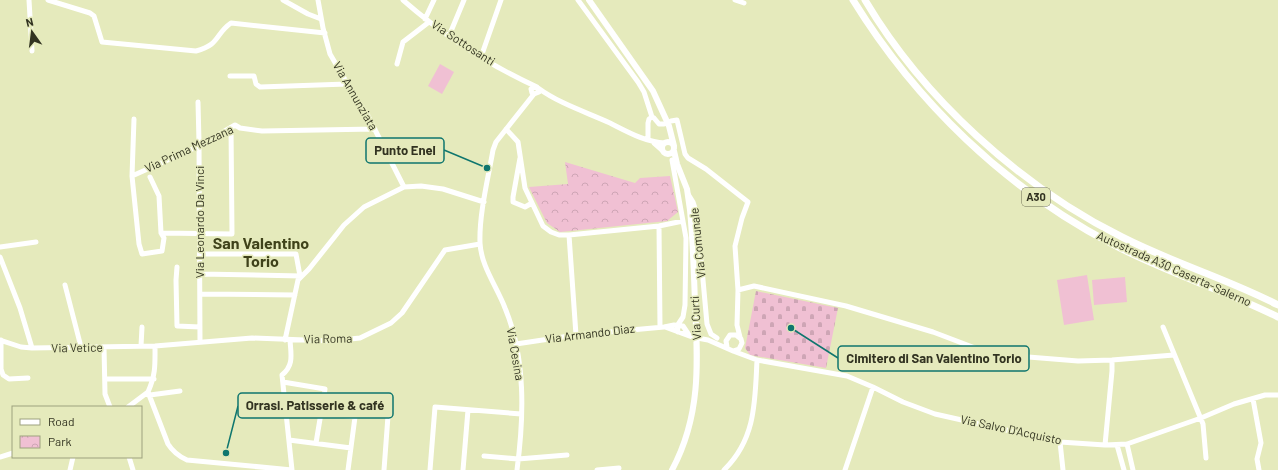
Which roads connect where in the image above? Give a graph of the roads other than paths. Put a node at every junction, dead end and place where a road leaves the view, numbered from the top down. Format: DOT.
graph roads {
  1 [pos="29,0"];
  2 [pos="48,0"];
  3 [pos="283,0"];
  4 [pos="318,0"];
  5 [pos="434,0"];
  6 [pos="464,0"];
  7 [pos="501,0"];
  8 [pos="578,0"];
  9 [pos="589,0"];
  10 [pos="735,0"];
  11 [pos="853,0"];
  12 [pos="865,0"];
  13 [pos="404,1"];
  14 [pos="744,3"];
  15 [pos="322,19"];
  16 [pos="427,20"];
  17 [pos="325,33"];
  18 [pos="449,36"];
  19 [pos="32,50"];
  20 [pos="481,57"];
  21 [pos="397,64"];
  22 [pos="230,76"];
  23 [pos="347,84"];
  24 [pos="534,91"];
  25 [pos="198,102"];
  26 [pos="652,117"];
  27 [pos="134,119"];
  28 [pos="671,122"];
  29 [pos="664,124"];
  30 [pos="231,127"];
  31 [pos="375,129"];
  32 [pos="506,129"];
  33 [pos="670,131"];
  34 [pos="651,141"];
  35 [pos="666,143"];
  36 [pos="199,146"];
  37 [pos="674,148"];
  38 [pos="664,152"];
  39 [pos="521,155"];
  40 [pos="672,160"];
  41 [pos="677,164"];
  42 [pos="132,176"];
  43 [pos="150,177"];
  44 [pos="404,187"];
  45 [pos="688,194"];
  46 [pos="484,202"];
  47 [pos="532,203"];
  48 [pos="683,222"];
  49 [pos="659,226"];
  50 [pos="161,233"];
  51 [pos="200,233"];
  52 [pos="569,234"];
  53 [pos="36,242"];
  54 [pos="480,244"];
  55 [pos="0,247"];
  56 [pos="200,254"];
  57 [pos="0,258"];
  58 [pos="178,267"];
  59 [pos="200,274"];
  60 [pos="301,276"];
  61 [pos="65,285"];
  62 [pos="738,290"];
  63 [pos="200,294"];
  64 [pos="295,295"];
  65 [pos="1278,305"];
  66 [pos="1278,317"];
  67 [pos="677,325"];
  68 [pos="737,325"];
  69 [pos="142,327"];
  70 [pos="200,327"];
  71 [pos="662,327"];
  72 [pos="1163,327"];
  73 [pos="678,332"];
  74 [pos="576,335"];
  75 [pos="689,335"];
  76 [pos="730,336"];
  77 [pos="740,337"];
  78 [pos="717,338"];
  79 [pos="0,340"];
  80 [pos="288,340"];
  81 [pos="708,340"];
  82 [pos="200,342"];
  83 [pos="516,344"];
  84 [pos="742,345"];
  85 [pos="141,346"];
  86 [pos="155,346"];
  87 [pos="81,347"];
  88 [pos="104,347"];
  89 [pos="727,347"];
  90 [pos="32,348"];
  91 [pos="733,351"];
  92 [pos="1174,355"];
  93 [pos="746,356"];
  94 [pos="757,360"];
  95 [pos="1112,360"];
  96 [pos="28,378"];
  97 [pos="104,379"];
  98 [pos="154,379"];
  99 [pos="283,382"];
  100 [pos="873,387"];
  101 [pos="180,391"];
  102 [pos="149,394"];
  103 [pos="1278,396"];
  104 [pos="1253,399"];
  105 [pos="110,406"];
  106 [pos="130,406"];
  107 [pos="285,408"];
  108 [pos="468,410"];
  109 [pos="320,413"];
  110 [pos="521,414"];
  111 [pos="388,416"];
  112 [pos="1201,418"];
  113 [pos="289,440"];
  114 [pos="1060,442"];
  115 [pos="316,443"];
  116 [pos="1127,444"];
  117 [pos="1105,445"];
  118 [pos="1118,445"];
  119 [pos="351,448"];
  120 [pos="12,453"];
  121 [pos="567,455"];
  122 [pos="484,456"];
  123 [pos="0,457"];
  124 [pos="74,458"];
  125 [pos="129,458"];
  126 [pos="1206,458"];
  127 [pos="518,459"];
  128 [pos="619,468"];
  129 [pos="70,470"];
  130 [pos="133,470"];
  131 [pos="292,470"];
  132 [pos="348,470"];
  133 [pos="384,470"];
  134 [pos="430,470"];
  135 [pos="463,470"];
  136 [pos="517,470"];
  137 [pos="597,470"];
  138 [pos="672,470"];
  139 [pos="724,470"];
  140 [pos="845,470"];
  141 [pos="1063,470"];
  142 [pos="1124,470"];
  143 [pos="1133,470"];
  144 [pos="1259,470"];
  1 -- 19 [label="street"];
  2 -- 17 [label="street"];
  3 -- 15 [label="street"];
  4 -- 15 [label="street, Via Annunziata"];
  5 -- 16 [label="street"];
  6 -- 18 [label="street"];
  7 -- 20 [label="street"];
  8 -- 26 [label="street"];
  9 -- 33 [label="main road, Via Curti"];
  10 -- 14 [label="street"];
  11 -- 66 [label="highway, Autostrada A30 Caserta-Salerno / A30"];
  12 -- 65 [label="highway, Autostrada A30 Caserta-Salerno / A30"];
  13 -- 16 [label="street, Via Sottosanti"];
  15 -- 17 [label="street, Via Annunziata"];
  16 -- 18 [label="street, Via Sottosanti"];
  16 -- 21 [label="street"];
  17 -- 23 [label="street, Via Annunziata"];
  18 -- 20 [label="street, Via Sottosanti"];
  20 -- 24 [label="street, Via Sottosanti"];
  22 -- 23 [label="street"];
  23 -- 31 [label="street, Via Annunziata"];
  24 -- 32 [label="street"];
  24 -- 34 [label="street, Via Sottosanti"];
  25 -- 36 [label="street, Via Leonardo Da Vinci"];
  26 -- 29 [label="street"];
  26 -- 34 [label="street"];
  27 -- 42 [label="street, Via Prima Mezzana"];
  28 -- 62 [label="street"];
  30 -- 31 [label="street, Via Prima Mezzana"];
  30 -- 36 [label="street, Via Prima Mezzana"];
  30 -- 51 [label="street"];
  31 -- 44 [label="street, Via Annunziata"];
  32 -- 39 [label="street"];
  32 -- 46 [label="street"];
  33 -- 35 [label="main road"];
  33 -- 37 [label="main road, Via Curti"];
  34 -- 35 [label="street, Via Sottosanti"];
  34 -- 38 [label="street, Via Sottosanti"];
  35 -- 37 [label="main road"];
  35 -- 38 [label="main road"];
  36 -- 42 [label="street, Via Prima Mezzana"];
  36 -- 51 [label="street, Via Leonardo Da Vinci"];
  37 -- 38 [label="main road"];
  37 -- 41 [label="main road, Via Curti"];
  38 -- 40 [label="main road, Via Curti"];
  39 -- 47 [label="street"];
  39 -- 47 [label="street"];
  40 -- 41 [label="main road, Via Curti"];
  40 -- 48 [label="street, Via Curti"];
  41 -- 45 [label="main road, Via Curti"];
  42 -- 50 [label="street"];
  43 -- 50 [label="street"];
  44 -- 46 [label="street"];
  44 -- 60 [label="street"];
  45 -- 78 [label="street, Via Comunale"];
  45 -- 138 [label="main road, Via Curti"];
  46 -- 54 [label="street"];
  47 -- 52 [label="street"];
  48 -- 49 [label="street"];
  48 -- 67 [label="street, Via Curti"];
  49 -- 52 [label="street"];
  49 -- 71 [label="street"];
  50 -- 51 [label="street"];
  51 -- 56 [label="street, Via Leonardo Da Vinci"];
  52 -- 74 [label="street"];
  53 -- 55 [label="street"];
  54 -- 80 [label="street, Via Roma"];
  54 -- 83 [label="street, Via Cesina"];
  56 -- 59 [label="street, Via Leonardo Da Vinci"];
  56 -- 60 [label="street"];
  57 -- 90 [label="street"];
  58 -- 70 [label="street"];
  59 -- 60 [label="street"];
  59 -- 63 [label="street, Via Leonardo Da Vinci"];
  60 -- 64 [label="street"];
  61 -- 87 [label="street"];
  62 -- 68 [label="street"];
  62 -- 95 [label="street"];
  63 -- 64 [label="street"];
  63 -- 70 [label="street, Via Leonardo Da Vinci"];
  64 -- 80 [label="street"];
  67 -- 71 [label="street, Via Armando Diaz"];
  67 -- 73 [label="street, Via Curti"];
  67 -- 75 [label="street, Via Armando Diaz"];
  68 -- 76 [label="street"];
  68 -- 77 [label="street"];
  69 -- 85 [label="street"];
  70 -- 82 [label="street, Via Leonardo Da Vinci"];
  71 -- 73 [label="street, Via Armando Diaz"];
  71 -- 74 [label="street, Via Armando Diaz"];
  72 -- 92 [label="street"];
  73 -- 75 [label="street, Via Armando Diaz"];
  74 -- 83 [label="street, Via Armando Diaz"];
  75 -- 81 [label="street, Via Armando Diaz"];
  76 -- 77 [label="street"];
  76 -- 78 [label="street"];
  76 -- 89 [label="street"];
  77 -- 84 [label="street"];
  78 -- 81 [label="street"];
  79 -- 90 [label="street, Via Vetice"];
  79 -- 96 [label="street"];
  80 -- 82 [label="street, Via Roma"];
  80 -- 99 [label="street"];
  81 -- 89 [label="street"];
  82 -- 86 [label="street, Via Vetice"];
  83 -- 110 [label="street, Via Cesina"];
  84 -- 91 [label="street"];
  84 -- 93 [label="street"];
  85 -- 86 [label="street, Via Vetice"];
  85 -- 88 [label="street, Via Vetice"];
  86 -- 98 [label="street"];
  87 -- 88 [label="street, Via Vetice"];
  87 -- 90 [label="street, Via Vetice"];
  88 -- 97 [label="street"];
  89 -- 91 [label="street"];
  91 -- 93 [label="street, Via Salvo D'Acquisto"];
  92 -- 95 [label="street"];
  92 -- 112 [label="street"];
  93 -- 94 [label="street, Via Salvo D'Acquisto"];
  94 -- 100 [label="street, Via Salvo D'Acquisto"];
  94 -- 139 [label="street"];
  95 -- 117 [label="street"];
  97 -- 98 [label="street"];
  97 -- 105 [label="street"];
  98 -- 102 [label="street"];
  99 -- 107 [label="street"];
  99 -- 109 [label="street"];
  100 -- 114 [label="street, Via Salvo D'Acquisto"];
  100 -- 140 [label="street"];
  101 -- 102 [label="street"];
  102 -- 106 [label="street"];
  102 -- 131 [label="street"];
  103 -- 104 [label="street, Via Salvo D'Acquisto"];
  104 -- 112 [label="street, Via Salvo D'Acquisto"];
  104 -- 144 [label="street"];
  107 -- 109 [label="street"];
  107 -- 113 [label="street"];
  108 -- 110 [label="street"];
  108 -- 134 [label="street"];
  108 -- 135 [label="street"];
  109 -- 115 [label="street"];
  109 -- 119 [label="street"];
  110 -- 127 [label="street, Via Cesina"];
  111 -- 133 [label="street"];
  112 -- 116 [label="street, Via Salvo D'Acquisto"];
  112 -- 126 [label="street"];
  113 -- 115 [label="street"];
  113 -- 131 [label="street"];
  114 -- 117 [label="street, Via Salvo D'Acquisto"];
  114 -- 141 [label="street"];
  115 -- 119 [label="street"];
  116 -- 118 [label="street, Via Salvo D'Acquisto"];
  116 -- 143 [label="street"];
  117 -- 118 [label="street, Via Salvo D'Acquisto"];
  118 -- 142 [label="street"];
  119 -- 132 [label="street"];
  120 -- 123 [label="street"];
  121 -- 127 [label="street"];
  122 -- 127 [label="street"];
  124 -- 129 [label="street"];
  125 -- 130 [label="street"];
  127 -- 136 [label="street, Via Cesina"];
  128 -- 137 [label="street"];
}
